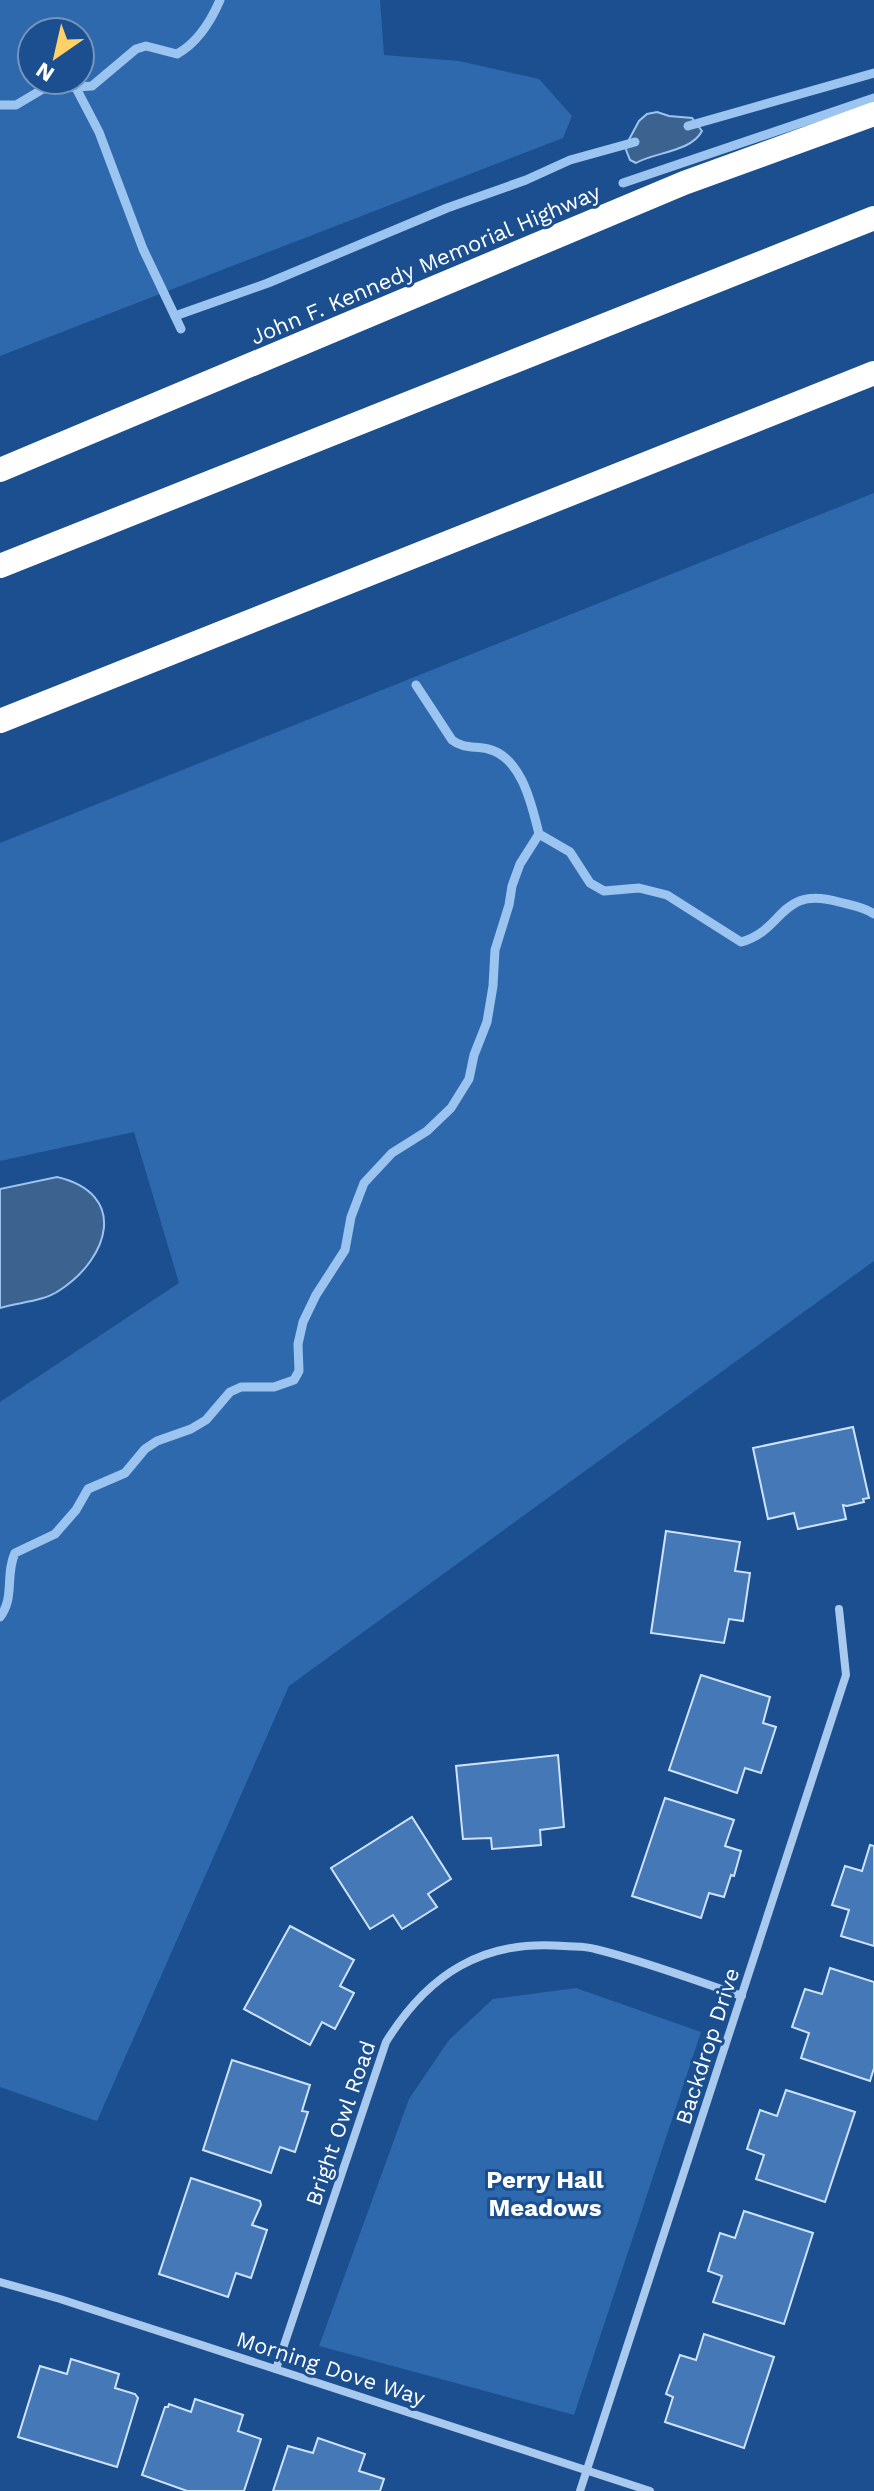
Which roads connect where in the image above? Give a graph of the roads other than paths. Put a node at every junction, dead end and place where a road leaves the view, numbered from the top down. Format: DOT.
graph roads {
  1 [pos="874,114"];
  2 [pos="874,218"];
  3 [pos="874,373"];
  4 [pos="0,470"];
  5 [pos="0,566"];
  6 [pos="0,721"];
  7 [pos="839,1609"];
  8 [pos="742,1996"];
  9 [pos="0,2282"];
  10 [pos="276,2369"];
  11 [pos="588,2471"];
  12 [pos="580,2491"];
  13 [pos="650,2491"];
  1 -- 4 [label="highway, John F. Kennedy Memorial Highway"];
  2 -- 5 [label="highway"];
  3 -- 6 [label="highway"];
  7 -- 8 [label="street, Backdrop Drive"];
  8 -- 10 [label="street, Bright Owl Road"];
  8 -- 11 [label="street, Backdrop Drive"];
  9 -- 10 [label="street, Morning Dove Way"];
  10 -- 11 [label="street, Morning Dove Way"];
  11 -- 12 [label="street, Backdrop Drive"];
  11 -- 13 [label="street, Morning Dove Way"];
}
